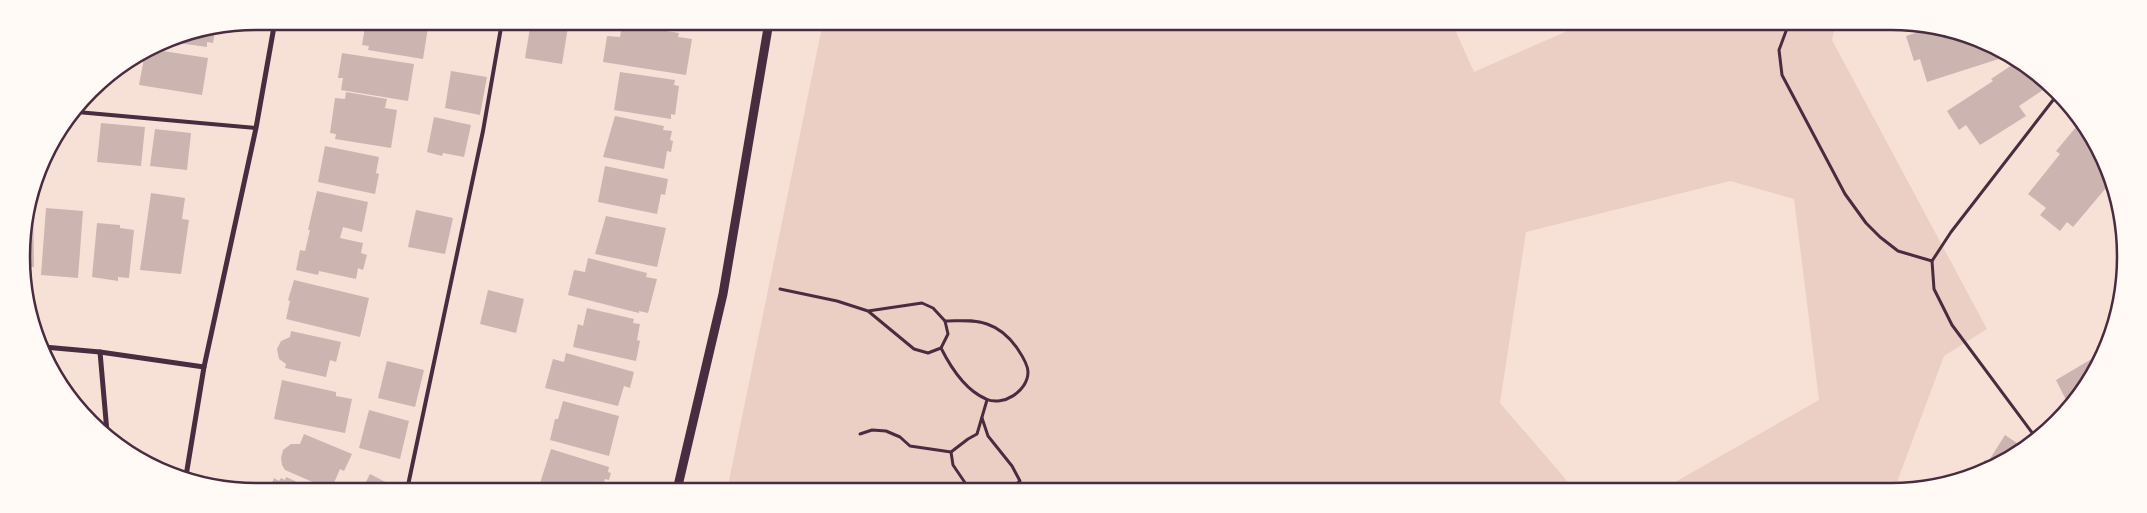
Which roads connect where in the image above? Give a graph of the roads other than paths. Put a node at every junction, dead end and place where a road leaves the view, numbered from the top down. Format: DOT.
graph roads {
  1 [pos="273,30"];
  2 [pos="501,30"];
  3 [pos="768,30"];
  4 [pos="82,112"];
  5 [pos="256,128"];
  6 [pos="49,347"];
  7 [pos="100,352"];
  8 [pos="204,367"];
  9 [pos="107,427"];
  10 [pos="187,472"];
  11 [pos="408,483"];
  12 [pos="679,483"];
  1 -- 5 [label="street"];
  2 -- 11 [label="lane"];
  3 -- 12 [label="street"];
  4 -- 5 [label="lane"];
  5 -- 8 [label="street"];
  6 -- 7 [label="street"];
  7 -- 8 [label="street"];
  7 -- 9 [label="street"];
  8 -- 10 [label="street"];
}
